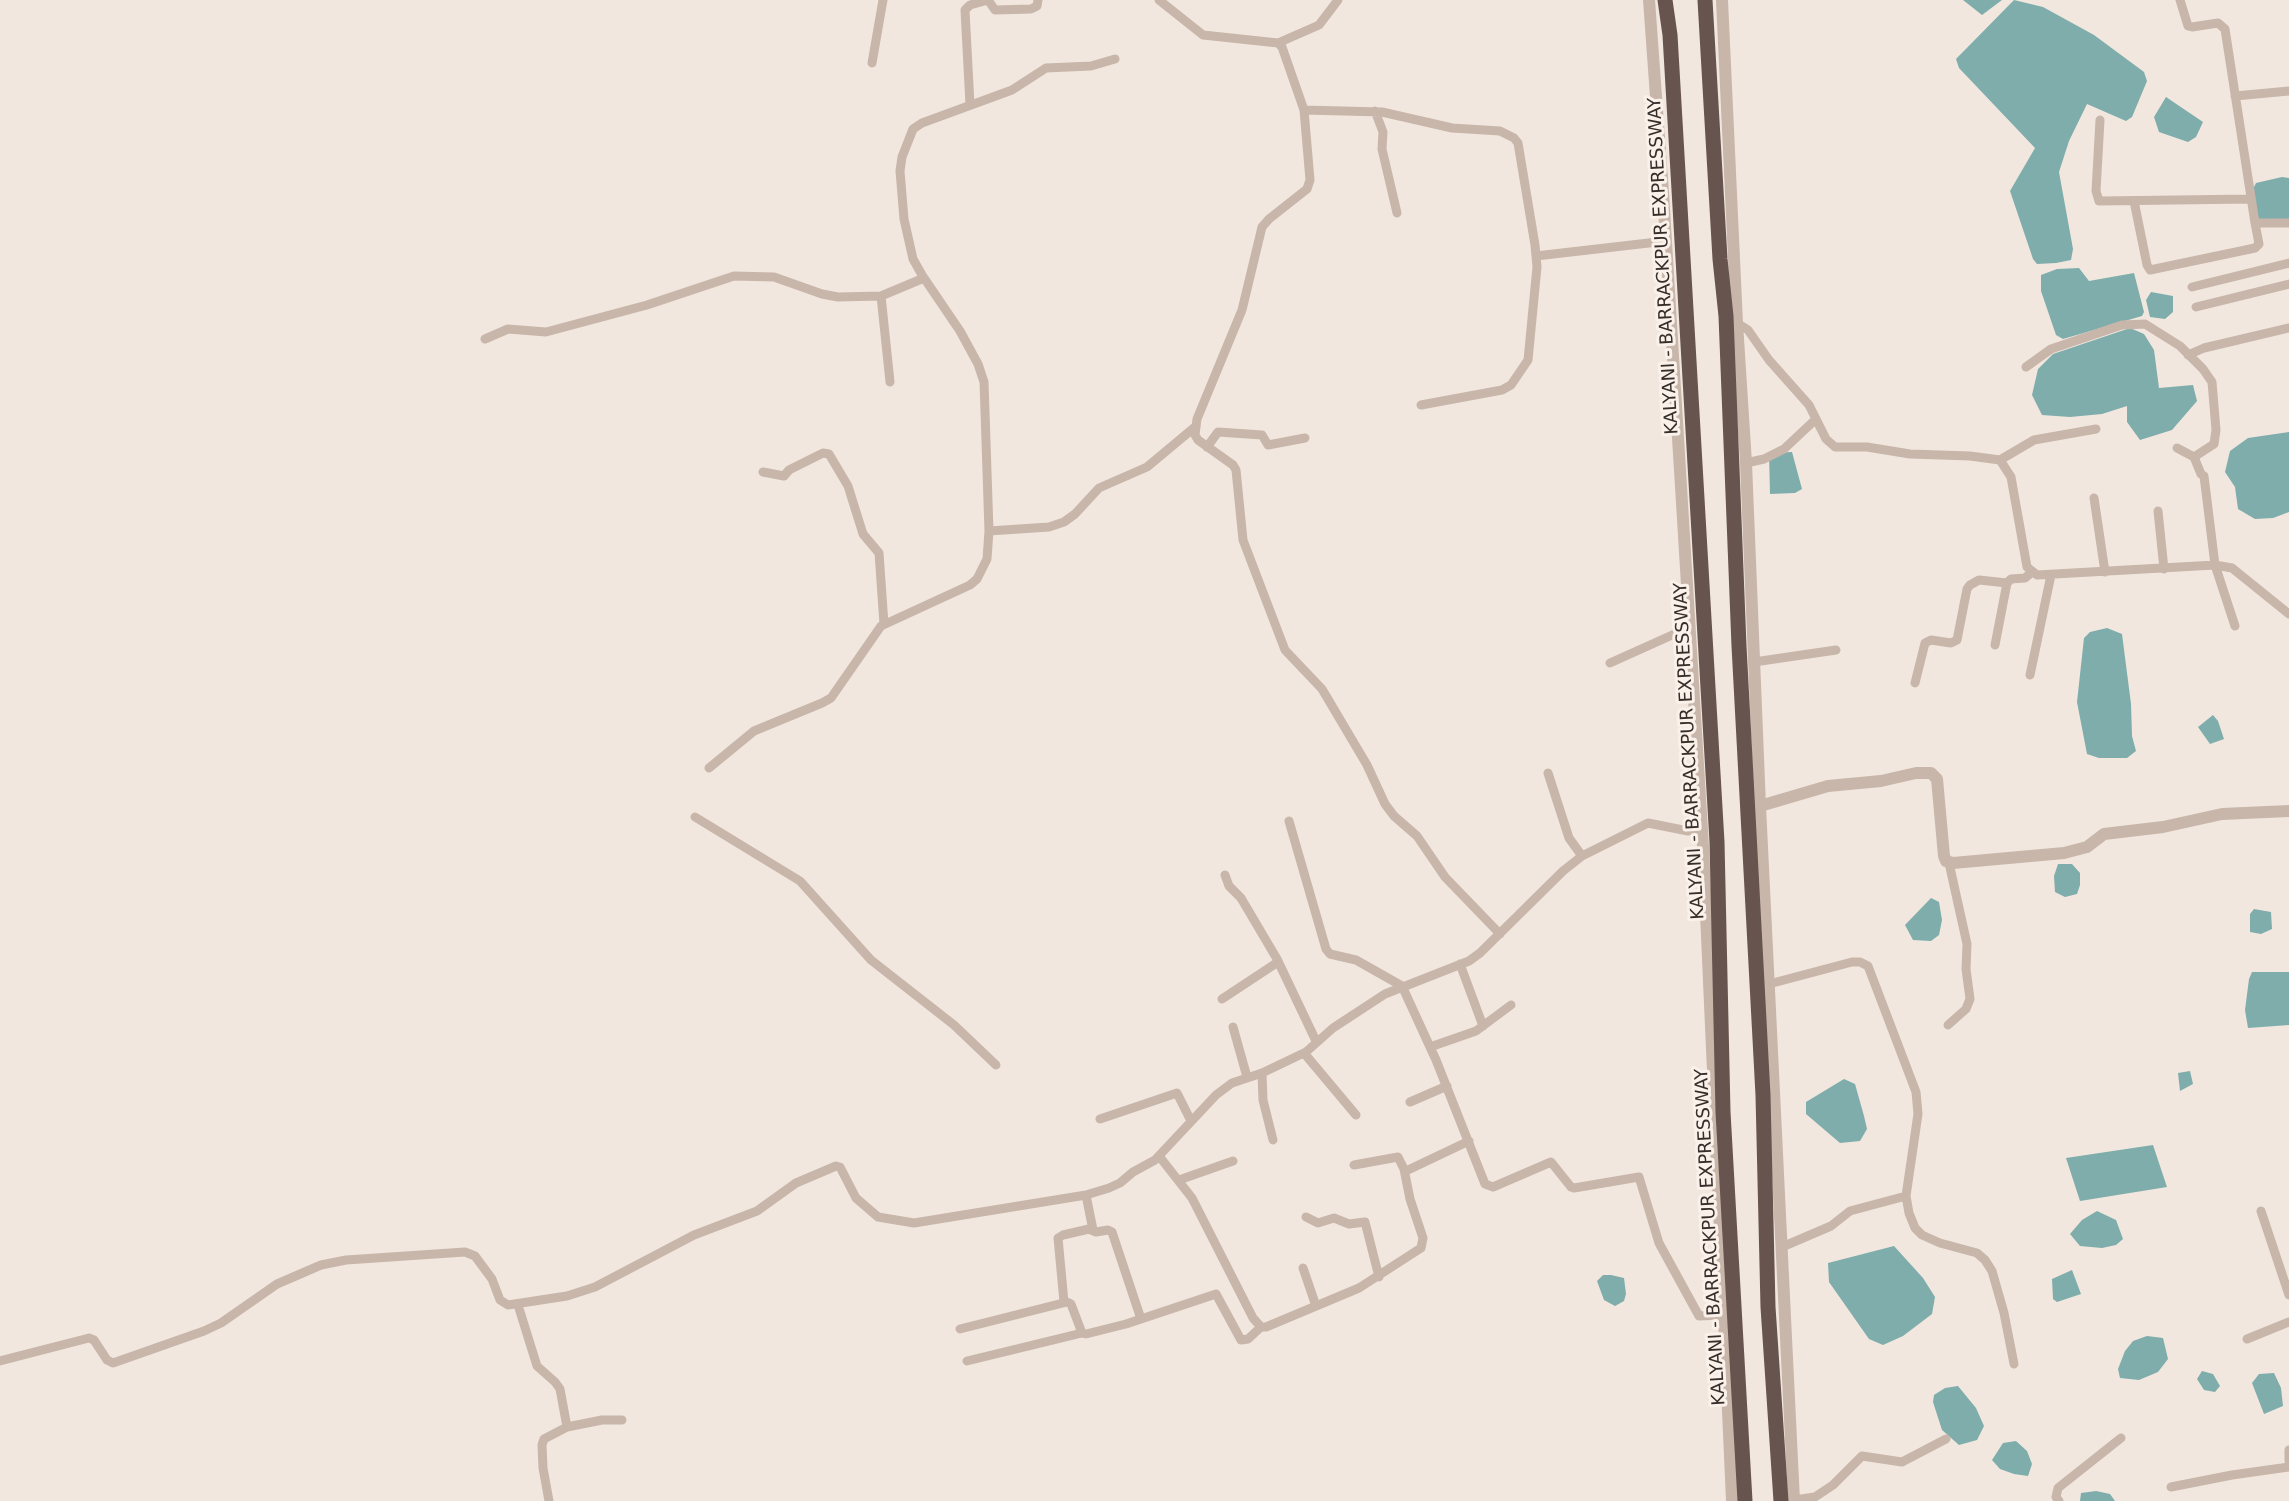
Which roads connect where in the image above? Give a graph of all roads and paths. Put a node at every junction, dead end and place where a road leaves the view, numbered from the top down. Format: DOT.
graph roads {
  1 [pos="883,0"];
  2 [pos="1038,0"];
  3 [pos="1159,0"];
  4 [pos="1338,0"];
  5 [pos="1649,0"];
  6 [pos="1665,0"];
  7 [pos="1705,0"];
  8 [pos="1722,0"];
  9 [pos="2180,0"];
  10 [pos="965,4"];
  11 [pos="1278,43"];
  12 [pos="1115,59"];
  13 [pos="872,63"];
  14 [pos="2289,92"];
  15 [pos="2235,96"];
  16 [pos="970,105"];
  17 [pos="1304,110"];
  18 [pos="1375,111"];
  19 [pos="2100,120"];
  20 [pos="2251,199"];
  21 [pos="2134,201"];
  22 [pos="1397,213"];
  23 [pos="2255,223"];
  24 [pos="2289,223"];
  25 [pos="1666,241"];
  26 [pos="1536,256"];
  27 [pos="2289,262"];
  28 [pos="924,278"];
  29 [pos="2289,284"];
  30 [pos="2192,287"];
  31 [pos="881,296"];
  32 [pos="2196,307"];
  33 [pos="1737,323"];
  34 [pos="2289,328"];
  35 [pos="485,339"];
  36 [pos="2188,355"];
  37 [pos="2026,368"];
  38 [pos="890,382"];
  39 [pos="1421,405"];
  40 [pos="1816,419"];
  41 [pos="1195,427"];
  42 [pos="2096,429"];
  43 [pos="1305,438"];
  44 [pos="1207,447"];
  45 [pos="2177,448"];
  46 [pos="2194,457"];
  47 [pos="2000,460"];
  48 [pos="1746,463"];
  49 [pos="763,472"];
  50 [pos="2094,498"];
  51 [pos="2158,511"];
  52 [pos="989,531"];
  53 [pos="2215,565"];
  54 [pos="2164,570"];
  55 [pos="2032,572"];
  56 [pos="2105,572"];
  57 [pos="2051,575"];
  58 [pos="2007,583"];
  59 [pos="2289,614"];
  60 [pos="884,624"];
  61 [pos="1690,627"];
  62 [pos="2235,627"];
  63 [pos="1995,645"];
  64 [pos="1836,650"];
  65 [pos="1754,662"];
  66 [pos="1610,663"];
  67 [pos="2030,675"];
  68 [pos="1915,682"];
  69 [pos="709,768"];
  70 [pos="1548,773"];
  71 [pos="1760,806"];
  72 [pos="2289,812"];
  73 [pos="695,818"];
  74 [pos="1289,821"];
  75 [pos="1702,829"];
  76 [pos="1582,856"];
  77 [pos="1949,863"];
  78 [pos="1225,875"];
  79 [pos="1500,934"];
  80 [pos="1278,962"];
  81 [pos="1460,964"];
  82 [pos="1769,984"];
  83 [pos="1402,986"];
  84 [pos="1222,999"];
  85 [pos="1511,1005"];
  86 [pos="1948,1025"];
  87 [pos="1483,1026"];
  88 [pos="1233,1027"];
  89 [pos="1316,1041"];
  90 [pos="1430,1047"];
  91 [pos="1304,1053"];
  92 [pos="996,1065"];
  93 [pos="1262,1073"];
  94 [pos="1247,1077"];
  95 [pos="1447,1086"];
  96 [pos="1410,1102"];
  97 [pos="1356,1115"];
  98 [pos="1100,1119"];
  99 [pos="1191,1121"];
  100 [pos="1273,1140"];
  101 [pos="1469,1141"];
  102 [pos="1159,1156"];
  103 [pos="1233,1161"];
  104 [pos="1354,1165"];
  105 [pos="1404,1169"];
  106 [pos="1179,1180"];
  107 [pos="1086,1195"];
  108 [pos="1906,1196"];
  109 [pos="2261,1211"];
  110 [pos="1306,1217"];
  111 [pos="1093,1230"];
  112 [pos="1782,1247"];
  113 [pos="1303,1268"];
  114 [pos="1379,1277"];
  115 [pos="2289,1295"];
  116 [pos="1064,1302"];
  117 [pos="518,1305"];
  118 [pos="1316,1306"];
  119 [pos="1723,1315"];
  120 [pos="1141,1319"];
  121 [pos="2289,1322"];
  122 [pos="1261,1327"];
  123 [pos="960,1329"];
  124 [pos="1082,1333"];
  125 [pos="2247,1339"];
  126 [pos="0,1361"];
  127 [pos="967,1361"];
  128 [pos="2014,1364"];
  129 [pos="622,1420"];
  130 [pos="567,1427"];
  131 [pos="2121,1438"];
  132 [pos="1946,1439"];
  133 [pos="2289,1450"];
  134 [pos="2289,1461"];
  135 [pos="2289,1467"];
  136 [pos="2171,1487"];
  137 [pos="549,1501"];
  138 [pos="1732,1501"];
  139 [pos="1745,1501"];
  140 [pos="1781,1501"];
  141 [pos="1794,1501"];
  142 [pos="2059,1501"];
  1 -- 13 [label="street"];
  2 -- 10 [label="street"];
  3 -- 11 [label="street"];
  4 -- 11 [label="street"];
  5 -- 25 [label="street"];
  6 -- 139 [label="highway, KALYANI - BARRACKPUR EXPRESSWAY"];
  7 -- 140 [label="highway"];
  8 -- 33 [label="street"];
  9 -- 15 [label="street"];
  10 -- 16 [label="street"];
  11 -- 17 [label="street"];
  12 -- 16 [label="street"];
  14 -- 15 [label="street"];
  15 -- 20 [label="street"];
  16 -- 28 [label="street"];
  17 -- 18 [label="street"];
  17 -- 41 [label="street"];
  18 -- 22 [label="street"];
  18 -- 26 [label="street"];
  19 -- 21 [label="street"];
  20 -- 21 [label="street"];
  20 -- 23 [label="street"];
  21 -- 23 [label="street"];
  23 -- 24 [label="street"];
  25 -- 26 [label="street"];
  25 -- 61 [label="street"];
  26 -- 39 [label="street"];
  27 -- 30 [label="street"];
  28 -- 31 [label="street"];
  28 -- 52 [label="street"];
  29 -- 32 [label="street"];
  31 -- 35 [label="street"];
  31 -- 38 [label="street"];
  33 -- 40 [label="street"];
  33 -- 48 [label="street"];
  34 -- 36 [label="street"];
  36 -- 37 [label="street"];
  36 -- 46 [label="street"];
  40 -- 47 [label="street"];
  40 -- 48 [label="street"];
  41 -- 44 [label="street"];
  41 -- 52 [label="street"];
  42 -- 47 [label="street"];
  43 -- 44 [label="street"];
  44 -- 79 [label="street"];
  45 -- 46 [label="street"];
  46 -- 53 [label="street"];
  47 -- 55 [label="street"];
  48 -- 65 [label="street"];
  49 -- 60 [label="street"];
  50 -- 56 [label="street"];
  51 -- 54 [label="street"];
  52 -- 60 [label="street"];
  53 -- 54 [label="street"];
  53 -- 59 [label="street"];
  53 -- 62 [label="street"];
  54 -- 56 [label="street"];
  55 -- 57 [label="street"];
  55 -- 58 [label="street"];
  56 -- 57 [label="street"];
  57 -- 67 [label="street"];
  58 -- 63 [label="street"];
  58 -- 68 [label="street"];
  60 -- 69 [label="street"];
  61 -- 66 [label="street"];
  61 -- 75 [label="street"];
  64 -- 65 [label="street"];
  65 -- 71 [label="street"];
  70 -- 76 [label="street"];
  71 -- 77 [label="street"];
  71 -- 82 [label="street"];
  72 -- 77 [label="street"];
  73 -- 92 [label="street"];
  74 -- 83 [label="street"];
  75 -- 76 [label="street"];
  75 -- 119 [label="street"];
  76 -- 79 [label="street"];
  77 -- 86 [label="street"];
  78 -- 80 [label="street"];
  79 -- 81 [label="street"];
  80 -- 84 [label="street"];
  80 -- 89 [label="street"];
  81 -- 83 [label="street"];
  81 -- 87 [label="street"];
  82 -- 108 [label="street"];
  82 -- 112 [label="street"];
  83 -- 89 [label="street"];
  83 -- 90 [label="street"];
  85 -- 87 [label="street"];
  87 -- 90 [label="street"];
  88 -- 94 [label="street"];
  89 -- 91 [label="street"];
  90 -- 95 [label="street"];
  91 -- 93 [label="street"];
  91 -- 97 [label="street"];
  93 -- 94 [label="street"];
  93 -- 100 [label="street"];
  94 -- 99 [label="street"];
  95 -- 96 [label="street"];
  95 -- 101 [label="street"];
  98 -- 99 [label="street"];
  99 -- 102 [label="street"];
  101 -- 105 [label="street"];
  101 -- 119 [label="street"];
  102 -- 106 [label="street"];
  102 -- 107 [label="street"];
  103 -- 106 [label="street"];
  104 -- 105 [label="street"];
  105 -- 114 [label="street"];
  106 -- 122 [label="street"];
  107 -- 111 [label="street"];
  107 -- 117 [label="street"];
  108 -- 112 [label="street"];
  108 -- 128 [label="street"];
  109 -- 115 [label="street"];
  110 -- 114 [label="street"];
  111 -- 116 [label="street"];
  111 -- 120 [label="street"];
  112 -- 141 [label="street"];
  113 -- 118 [label="street"];
  114 -- 118 [label="street"];
  116 -- 123 [label="street"];
  116 -- 124 [label="street"];
  117 -- 126 [label="street"];
  117 -- 130 [label="street"];
  118 -- 122 [label="street"];
  119 -- 138 [label="street"];
  120 -- 122 [label="street"];
  120 -- 124 [label="street"];
  121 -- 125 [label="street"];
  124 -- 127 [label="street"];
  129 -- 130 [label="street"];
  130 -- 137 [label="street"];
  131 -- 142 [label="street"];
  132 -- 141 [label="street"];
  133 -- 134 [label="street"];
  135 -- 136 [label="street"];
}
